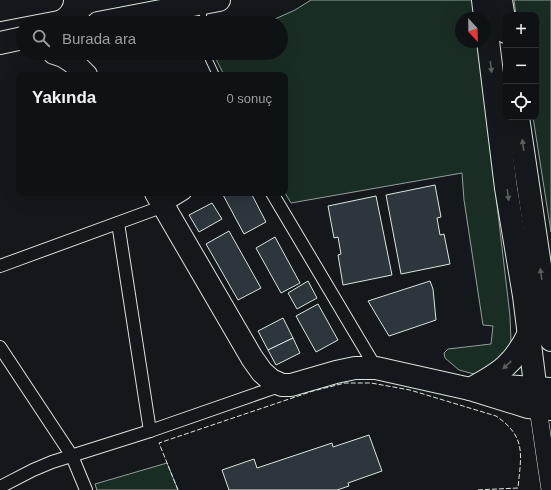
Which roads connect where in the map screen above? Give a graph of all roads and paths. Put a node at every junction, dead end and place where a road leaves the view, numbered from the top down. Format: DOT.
graph roads {
  1 [pos="9,0"];
  2 [pos="52,0"];
  3 [pos="483,0"];
  4 [pos="501,0"];
  5 [pos="0,4"];
  6 [pos="171,9"];
  7 [pos="208,9"];
  8 [pos="0,10"];
  9 [pos="503,13"];
  10 [pos="134,16"];
  11 [pos="150,16"];
  12 [pos="16,40"];
  13 [pos="0,43"];
  14 [pos="16,51"];
  15 [pos="0,53"];
  16 [pos="70,60"];
  17 [pos="84,60"];
  18 [pos="209,60"];
  19 [pos="84,72"];
  20 [pos="86,72"];
  21 [pos="215,72"];
  22 [pos="518,120"];
  23 [pos="174,196"];
  24 [pos="274,196"];
  25 [pos="160,200"];
  26 [pos="118,223"];
  27 [pos="0,266"];
  28 [pos="529,333"];
  29 [pos="551,340"];
  30 [pos="0,347"];
  31 [pos="376,368"];
  32 [pos="282,385"];
  33 [pos="470,389"];
  34 [pos="544,398"];
  35 [pos="150,431"];
  36 [pos="72,456"];
  37 [pos="0,487"];
  38 [pos="86,490"];
  39 [pos="550,490"];
  1 -- 5 [label="highway"];
  2 -- 8 [label="highway"];
  3 -- 28 [label="highway, one-way"];
  4 -- 9 [label="highway"];
  6 -- 7 [label="highway"];
  6 -- 10 [label="highway"];
  6 -- 11 [label="highway"];
  12 -- 13 [label="highway"];
  14 -- 15 [label="highway"];
  16 -- 19 [label="highway"];
  17 -- 20 [label="highway"];
  18 -- 21 [label="lane"];
  29 -- 22 [label="highway, one-way"];
  23 -- 25 [label="street"];
  24 -- 31 [label="street"];
  25 -- 26 [label="street"];
  25 -- 32 [label="highway"];
  26 -- 27 [label="street"];
  26 -- 35 [label="street"];
  28 -- 33 [label="highway, one-way"];
  28 -- 34 [label="highway"];
  30 -- 36 [label="street"];
  31 -- 32 [label="highway"];
  31 -- 33 [label="highway"];
  32 -- 35 [label="street"];
  33 -- 34 [label="highway"];
  34 -- 39 [label="main road"];
  35 -- 36 [label="street"];
  36 -- 37 [label="street"];
  36 -- 38 [label="street"];
}
